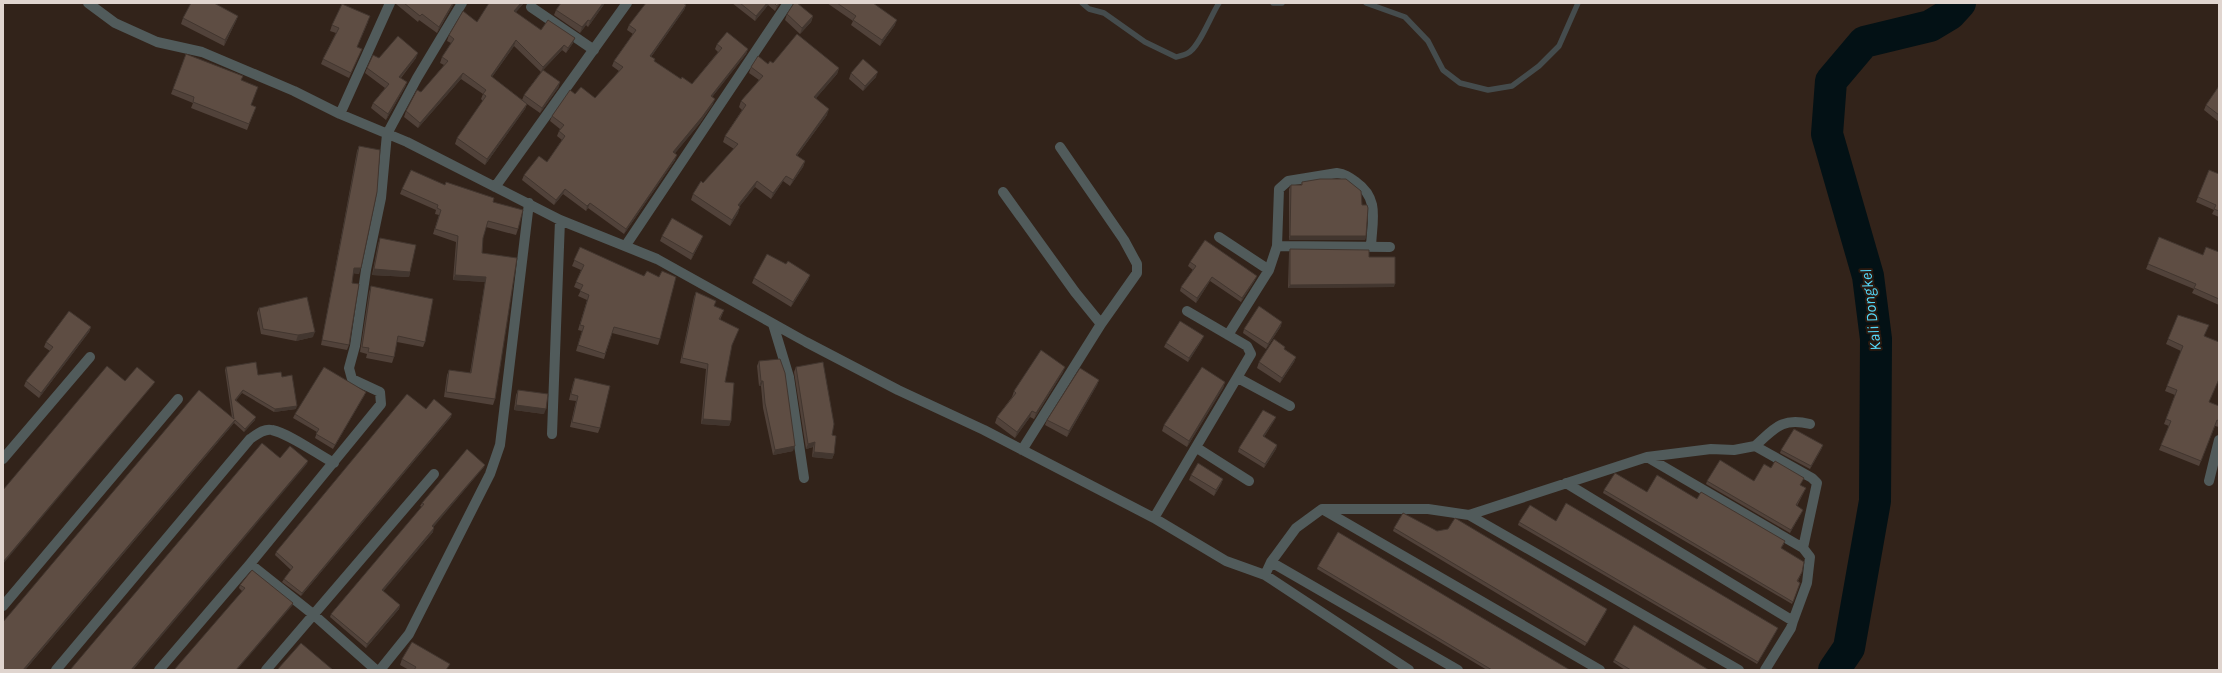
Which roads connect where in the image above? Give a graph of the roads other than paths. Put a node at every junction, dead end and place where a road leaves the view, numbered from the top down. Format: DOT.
graph roads {
  1 [pos="88,3"];
  2 [pos="390,3"];
  3 [pos="462,3"];
  4 [pos="627,3"];
  5 [pos="788,3"];
  6 [pos="531,7"];
  7 [pos="594,50"];
  8 [pos="340,114"];
  9 [pos="387,134"];
  10 [pos="1060,147"];
  11 [pos="495,187"];
  12 [pos="1002,192"];
  13 [pos="529,203"];
  14 [pos="560,220"];
  15 [pos="1219,237"];
  16 [pos="626,245"];
  17 [pos="1277,246"];
  18 [pos="1371,247"];
  19 [pos="1390,247"];
  20 [pos="1269,270"];
  21 [pos="1187,311"];
  22 [pos="773,324"];
  23 [pos="1101,324"];
  24 [pos="1228,335"];
  25 [pos="90,358"];
  26 [pos="1238,378"];
  27 [pos="178,399"];
  28 [pos="1290,406"];
  29 [pos="1810,424"];
  30 [pos="552,434"];
  31 [pos="2219,440"];
  32 [pos="1755,446"];
  33 [pos="1196,448"];
  34 [pos="1022,450"];
  35 [pos="1648,457"];
  36 [pos="3,459"];
  37 [pos="334,463"];
  38 [pos="434,474"];
  39 [pos="804,478"];
  40 [pos="1249,481"];
  41 [pos="2209,481"];
  42 [pos="1566,483"];
  43 [pos="1322,509"];
  44 [pos="1469,515"];
  45 [pos="1154,518"];
  46 [pos="1803,548"];
  47 [pos="1271,562"];
  48 [pos="250,564"];
  49 [pos="1265,575"];
  50 [pos="3,606"];
  51 [pos="314,615"];
  52 [pos="1793,620"];
  53 [pos="1392,666"];
  54 [pos="56,670"];
  55 [pos="158,670"];
  56 [pos="266,670"];
  57 [pos="376,670"];
  58 [pos="380,670"];
  59 [pos="1409,670"];
  60 [pos="1458,670"];
  61 [pos="1600,670"];
  62 [pos="1739,670"];
  63 [pos="1765,670"];
  1 -- 8 [label="street"];
  2 -- 8 [label="street"];
  3 -- 9 [label="street"];
  4 -- 7 [label="street"];
  5 -- 16 [label="street"];
  6 -- 7 [label="street"];
  7 -- 11 [label="street"];
  8 -- 9 [label="street"];
  9 -- 11 [label="street"];
  9 -- 37 [label="street"];
  10 -- 23 [label="street"];
  11 -- 13 [label="street"];
  12 -- 23 [label="street"];
  13 -- 14 [label="street"];
  13 -- 58 [label="street"];
  14 -- 16 [label="street"];
  14 -- 30 [label="street"];
  15 -- 20 [label="street"];
  16 -- 22 [label="street"];
  17 -- 18 [label="street"];
  17 -- 18 [label="street"];
  17 -- 20 [label="street"];
  18 -- 19 [label="street"];
  20 -- 24 [label="street"];
  21 -- 24 [label="street"];
  22 -- 34 [label="street"];
  22 -- 39 [label="street"];
  23 -- 34 [label="street"];
  24 -- 26 [label="street"];
  25 -- 36 [label="street"];
  26 -- 28 [label="street"];
  26 -- 33 [label="street"];
  27 -- 50 [label="street"];
  29 -- 32 [label="street"];
  31 -- 41 [label="street"];
  32 -- 35 [label="street"];
  32 -- 46 [label="street"];
  33 -- 40 [label="street"];
  33 -- 45 [label="street"];
  34 -- 45 [label="street"];
  35 -- 42 [label="street"];
  35 -- 46 [label="street"];
  37 -- 48 [label="street"];
  37 -- 54 [label="street"];
  38 -- 51 [label="street"];
  42 -- 44 [label="street"];
  42 -- 52 [label="street"];
  43 -- 44 [label="street"];
  43 -- 47 [label="street"];
  43 -- 61 [label="street"];
  44 -- 62 [label="street"];
  45 -- 49 [label="street"];
  46 -- 52 [label="street"];
  47 -- 49 [label="street"];
  47 -- 60 [label="street"];
  48 -- 51 [label="street"];
  48 -- 55 [label="street"];
  49 -- 53 [label="street"];
  51 -- 56 [label="street"];
  51 -- 57 [label="street"];
  52 -- 63 [label="street"];
  53 -- 59 [label="street"];
}
